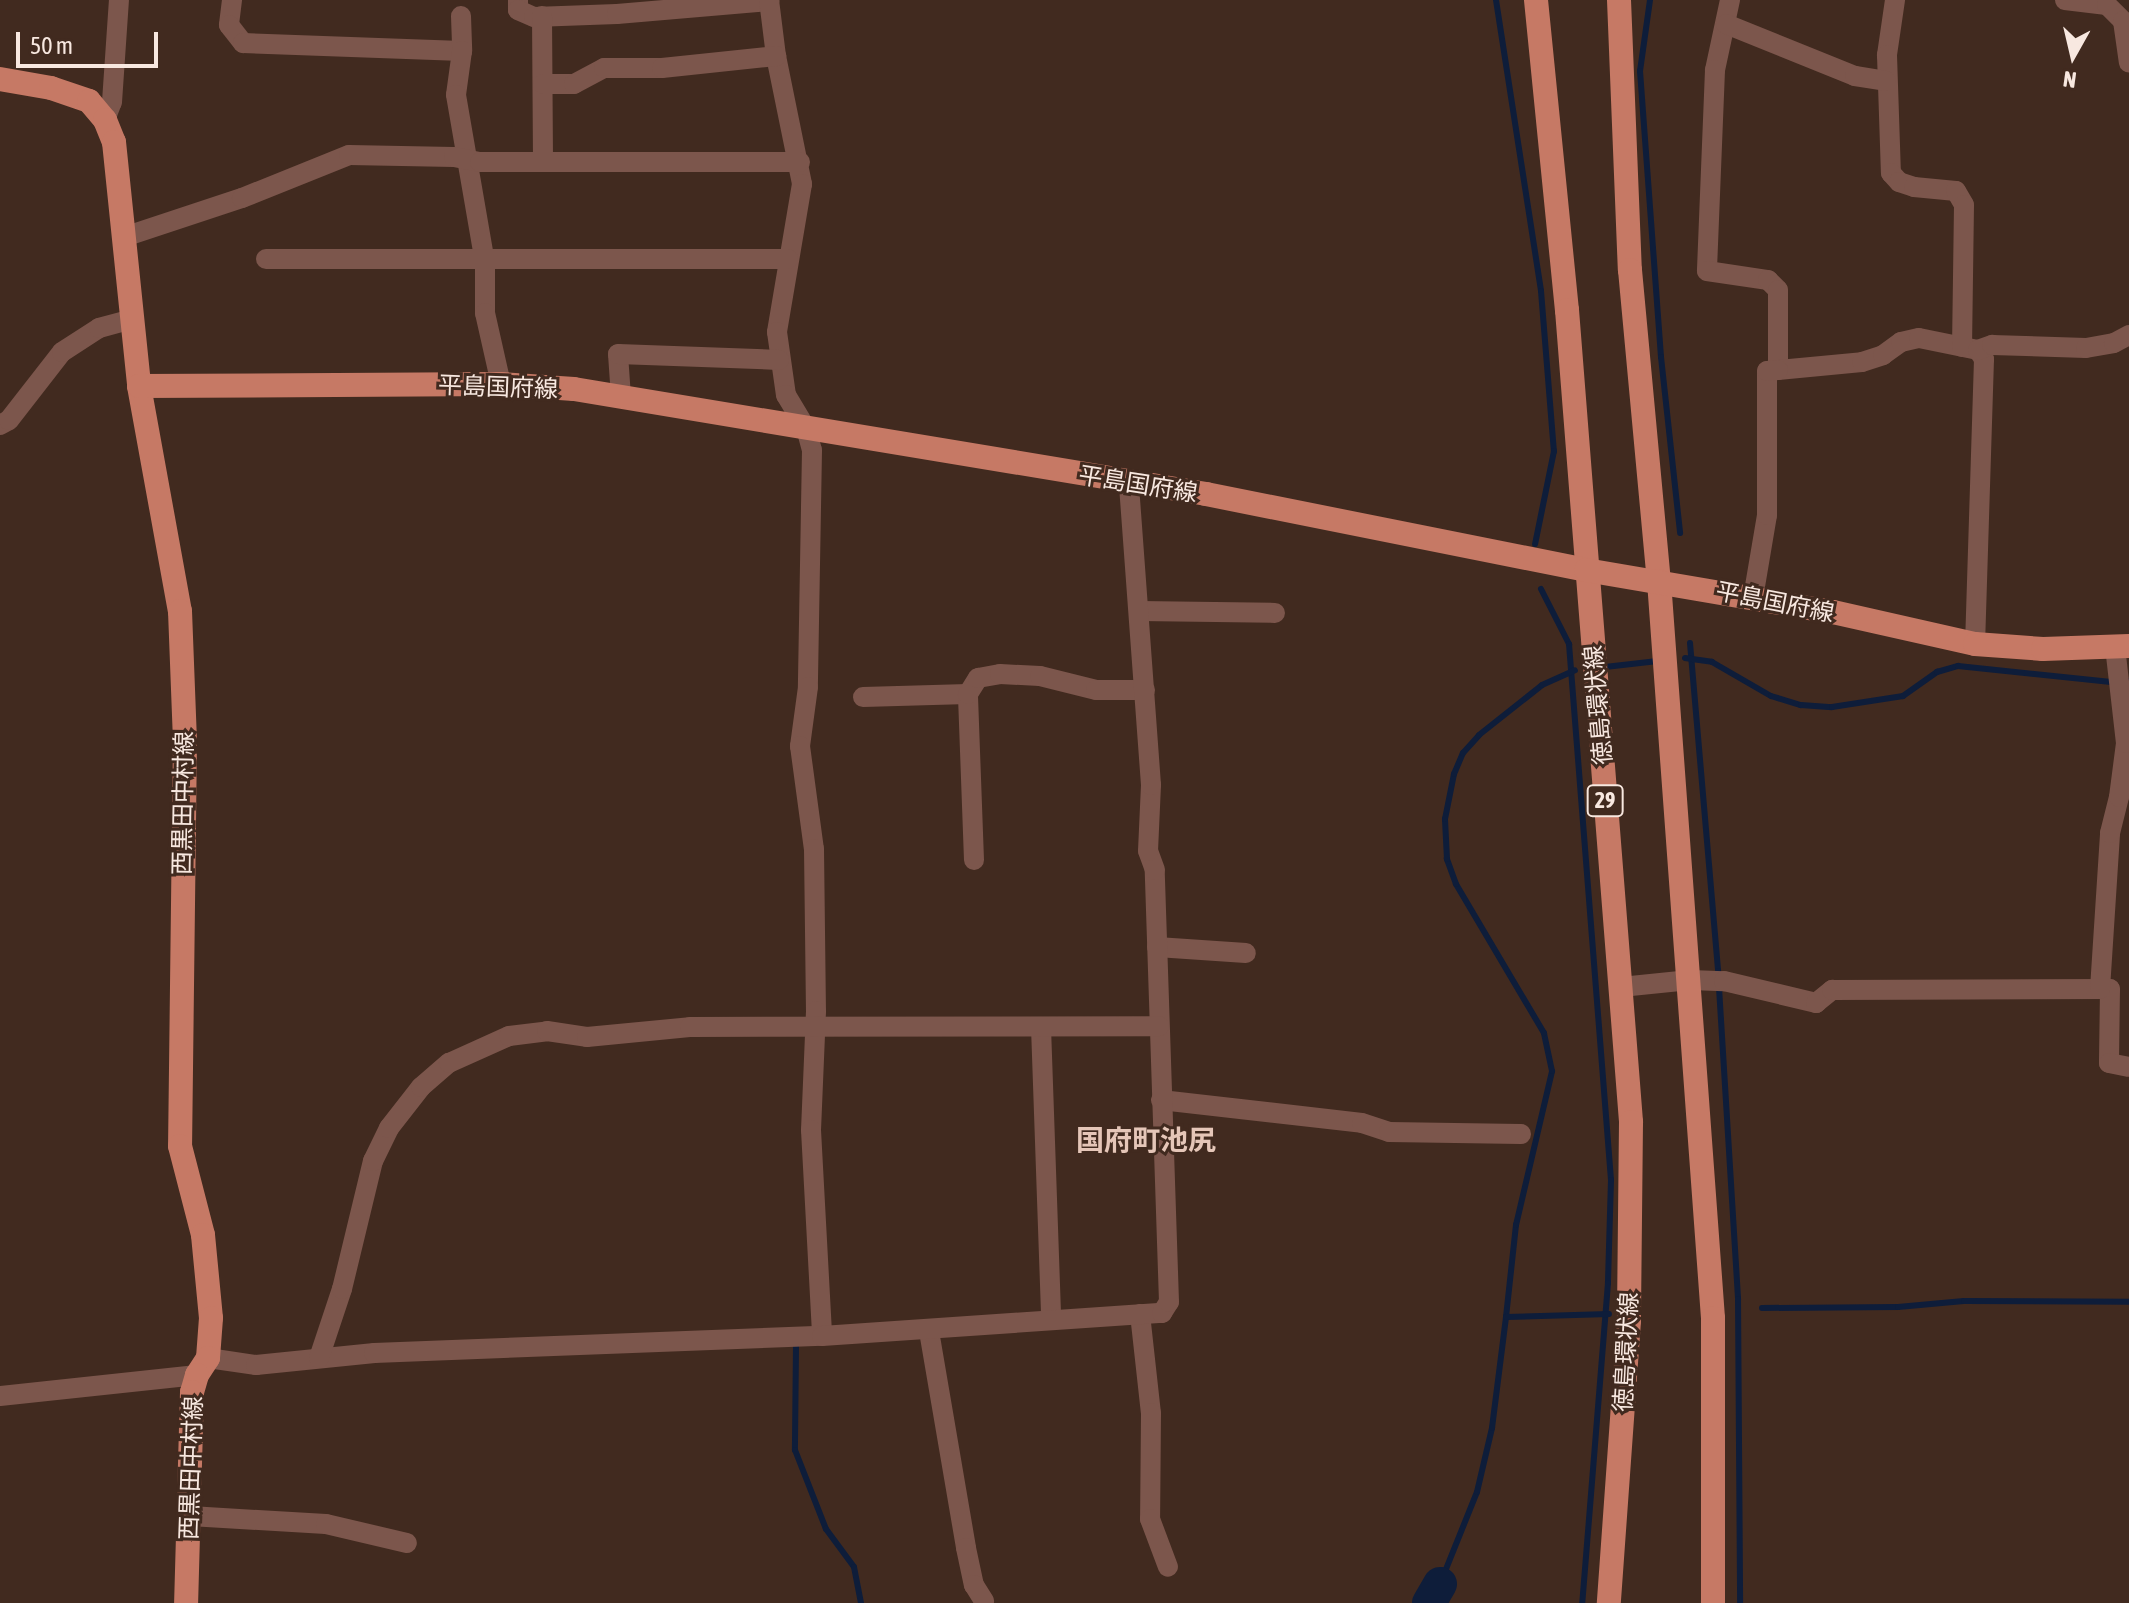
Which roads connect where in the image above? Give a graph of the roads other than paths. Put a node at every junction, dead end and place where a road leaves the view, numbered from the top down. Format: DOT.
graph roads {
  1 [pos="119,0"];
  2 [pos="232,0"];
  3 [pos="518,0"];
  4 [pos="769,0"];
  5 [pos="1536,0"];
  6 [pos="1619,0"];
  7 [pos="1730,0"];
  8 [pos="1895,0"];
  9 [pos="2079,1"];
  10 [pos="461,16"];
  11 [pos="542,16"];
  12 [pos="1726,24"];
  13 [pos="462,51"];
  14 [pos="776,56"];
  15 [pos="2129,63"];
  16 [pos="0,79"];
  17 [pos="1886,81"];
  18 [pos="543,84"];
  19 [pos="105,120"];
  20 [pos="464,159"];
  21 [pos="543,161"];
  22 [pos="800,162"];
  23 [pos="124,237"];
  24 [pos="484,258"];
  25 [pos="266,259"];
  26 [pos="788,259"];
  27 [pos="132,319"];
  28 [pos="2129,335"];
  29 [pos="1970,348"];
  30 [pos="779,360"];
  31 [pos="1778,370"];
  32 [pos="501,384"];
  33 [pos="139,386"];
  34 [pos="621,397"];
  35 [pos="0,425"];
  36 [pos="806,428"];
  37 [pos="1129,483"];
  38 [pos="1586,570"];
  39 [pos="1659,581"];
  40 [pos="1753,598"];
  41 [pos="1139,611"];
  42 [pos="1275,613"];
  43 [pos="1975,644"];
  44 [pos="2122,647"];
  45 [pos="1145,690"];
  46 [pos="968,694"];
  47 [pos="863,697"];
  48 [pos="974,860"];
  49 [pos="1157,947"];
  50 [pos="1246,953"];
  51 [pos="1709,980"];
  52 [pos="1621,987"];
  53 [pos="2100,989"];
  54 [pos="1159,1026"];
  55 [pos="814,1027"];
  56 [pos="1041,1027"];
  57 [pos="2129,1067"];
  58 [pos="1161,1100"];
  59 [pos="1521,1134"];
  60 [pos="1140,1314"];
  61 [pos="1051,1319"];
  62 [pos="929,1331"];
  63 [pos="822,1336"];
  64 [pos="319,1358"];
  65 [pos="202,1367"];
  66 [pos="0,1396"];
  67 [pos="190,1516"];
  68 [pos="407,1543"];
  69 [pos="1168,1567"];
  70 [pos="984,1601"];
  71 [pos="186,1603"];
  72 [pos="1609,1603"];
  73 [pos="1713,1603"];
  1 -- 19 [label="street"];
  2 -- 13 [label="street"];
  3 -- 11 [label="street"];
  4 -- 11 [label="street"];
  4 -- 14 [label="street"];
  5 -- 38 [label="main road, 徳島環状線 / 29"];
  6 -- 39 [label="main road"];
  7 -- 12 [label="street"];
  8 -- 17 [label="street"];
  9 -- 15 [label="street"];
  10 -- 13 [label="street"];
  11 -- 18 [label="street"];
  12 -- 17 [label="street"];
  12 -- 31 [label="street"];
  13 -- 20 [label="street"];
  14 -- 18 [label="street"];
  14 -- 22 [label="street"];
  16 -- 19 [label="main road"];
  17 -- 29 [label="street"];
  18 -- 21 [label="street"];
  19 -- 23 [label="main road, 西黒田中村線"];
  20 -- 21 [label="street"];
  20 -- 23 [label="street"];
  20 -- 24 [label="street"];
  21 -- 22 [label="street"];
  22 -- 26 [label="street"];
  23 -- 27 [label="main road, 西黒田中村線"];
  24 -- 25 [label="street"];
  24 -- 26 [label="street"];
  24 -- 32 [label="street"];
  26 -- 30 [label="street"];
  27 -- 33 [label="main road, 西黒田中村線"];
  27 -- 35 [label="street"];
  28 -- 29 [label="street"];
  29 -- 31 [label="street"];
  29 -- 43 [label="street"];
  30 -- 34 [label="street"];
  30 -- 36 [label="street"];
  31 -- 40 [label="street"];
  32 -- 33 [label="main road, 平島国府線"];
  32 -- 34 [label="main road, 平島国府線"];
  33 -- 65 [label="main road, 西黒田中村線"];
  34 -- 36 [label="main road, 平島国府線"];
  36 -- 37 [label="main road, 平島国府線"];
  36 -- 55 [label="street"];
  37 -- 38 [label="main road, 平島国府線"];
  37 -- 41 [label="street"];
  38 -- 39 [label="main road, 平島国府線"];
  38 -- 52 [label="main road, 徳島環状線 / 29"];
  39 -- 40 [label="main road, 平島国府線"];
  39 -- 51 [label="main road"];
  40 -- 43 [label="main road, 平島国府線"];
  41 -- 42 [label="street"];
  41 -- 45 [label="street"];
  43 -- 44 [label="main road, 平島国府線"];
  44 -- 53 [label="street"];
  45 -- 46 [label="street"];
  45 -- 49 [label="street"];
  46 -- 47 [label="street"];
  46 -- 48 [label="street"];
  49 -- 50 [label="street"];
  49 -- 54 [label="street"];
  51 -- 52 [label="street"];
  51 -- 53 [label="street"];
  51 -- 73 [label="main road"];
  52 -- 72 [label="main road, 徳島環状線 / 29"];
  53 -- 57 [label="street"];
  54 -- 56 [label="street"];
  54 -- 58 [label="street"];
  55 -- 56 [label="street"];
  55 -- 63 [label="street"];
  55 -- 64 [label="street"];
  56 -- 61 [label="street"];
  58 -- 59 [label="street"];
  58 -- 60 [label="street"];
  60 -- 61 [label="street"];
  60 -- 69 [label="street"];
  61 -- 62 [label="street"];
  62 -- 63 [label="street"];
  62 -- 70 [label="street"];
  63 -- 64 [label="street"];
  64 -- 65 [label="street"];
  65 -- 66 [label="street"];
  65 -- 67 [label="main road, 西黒田中村線"];
  67 -- 68 [label="street"];
  67 -- 71 [label="main road, 西黒田中村線"];
}
